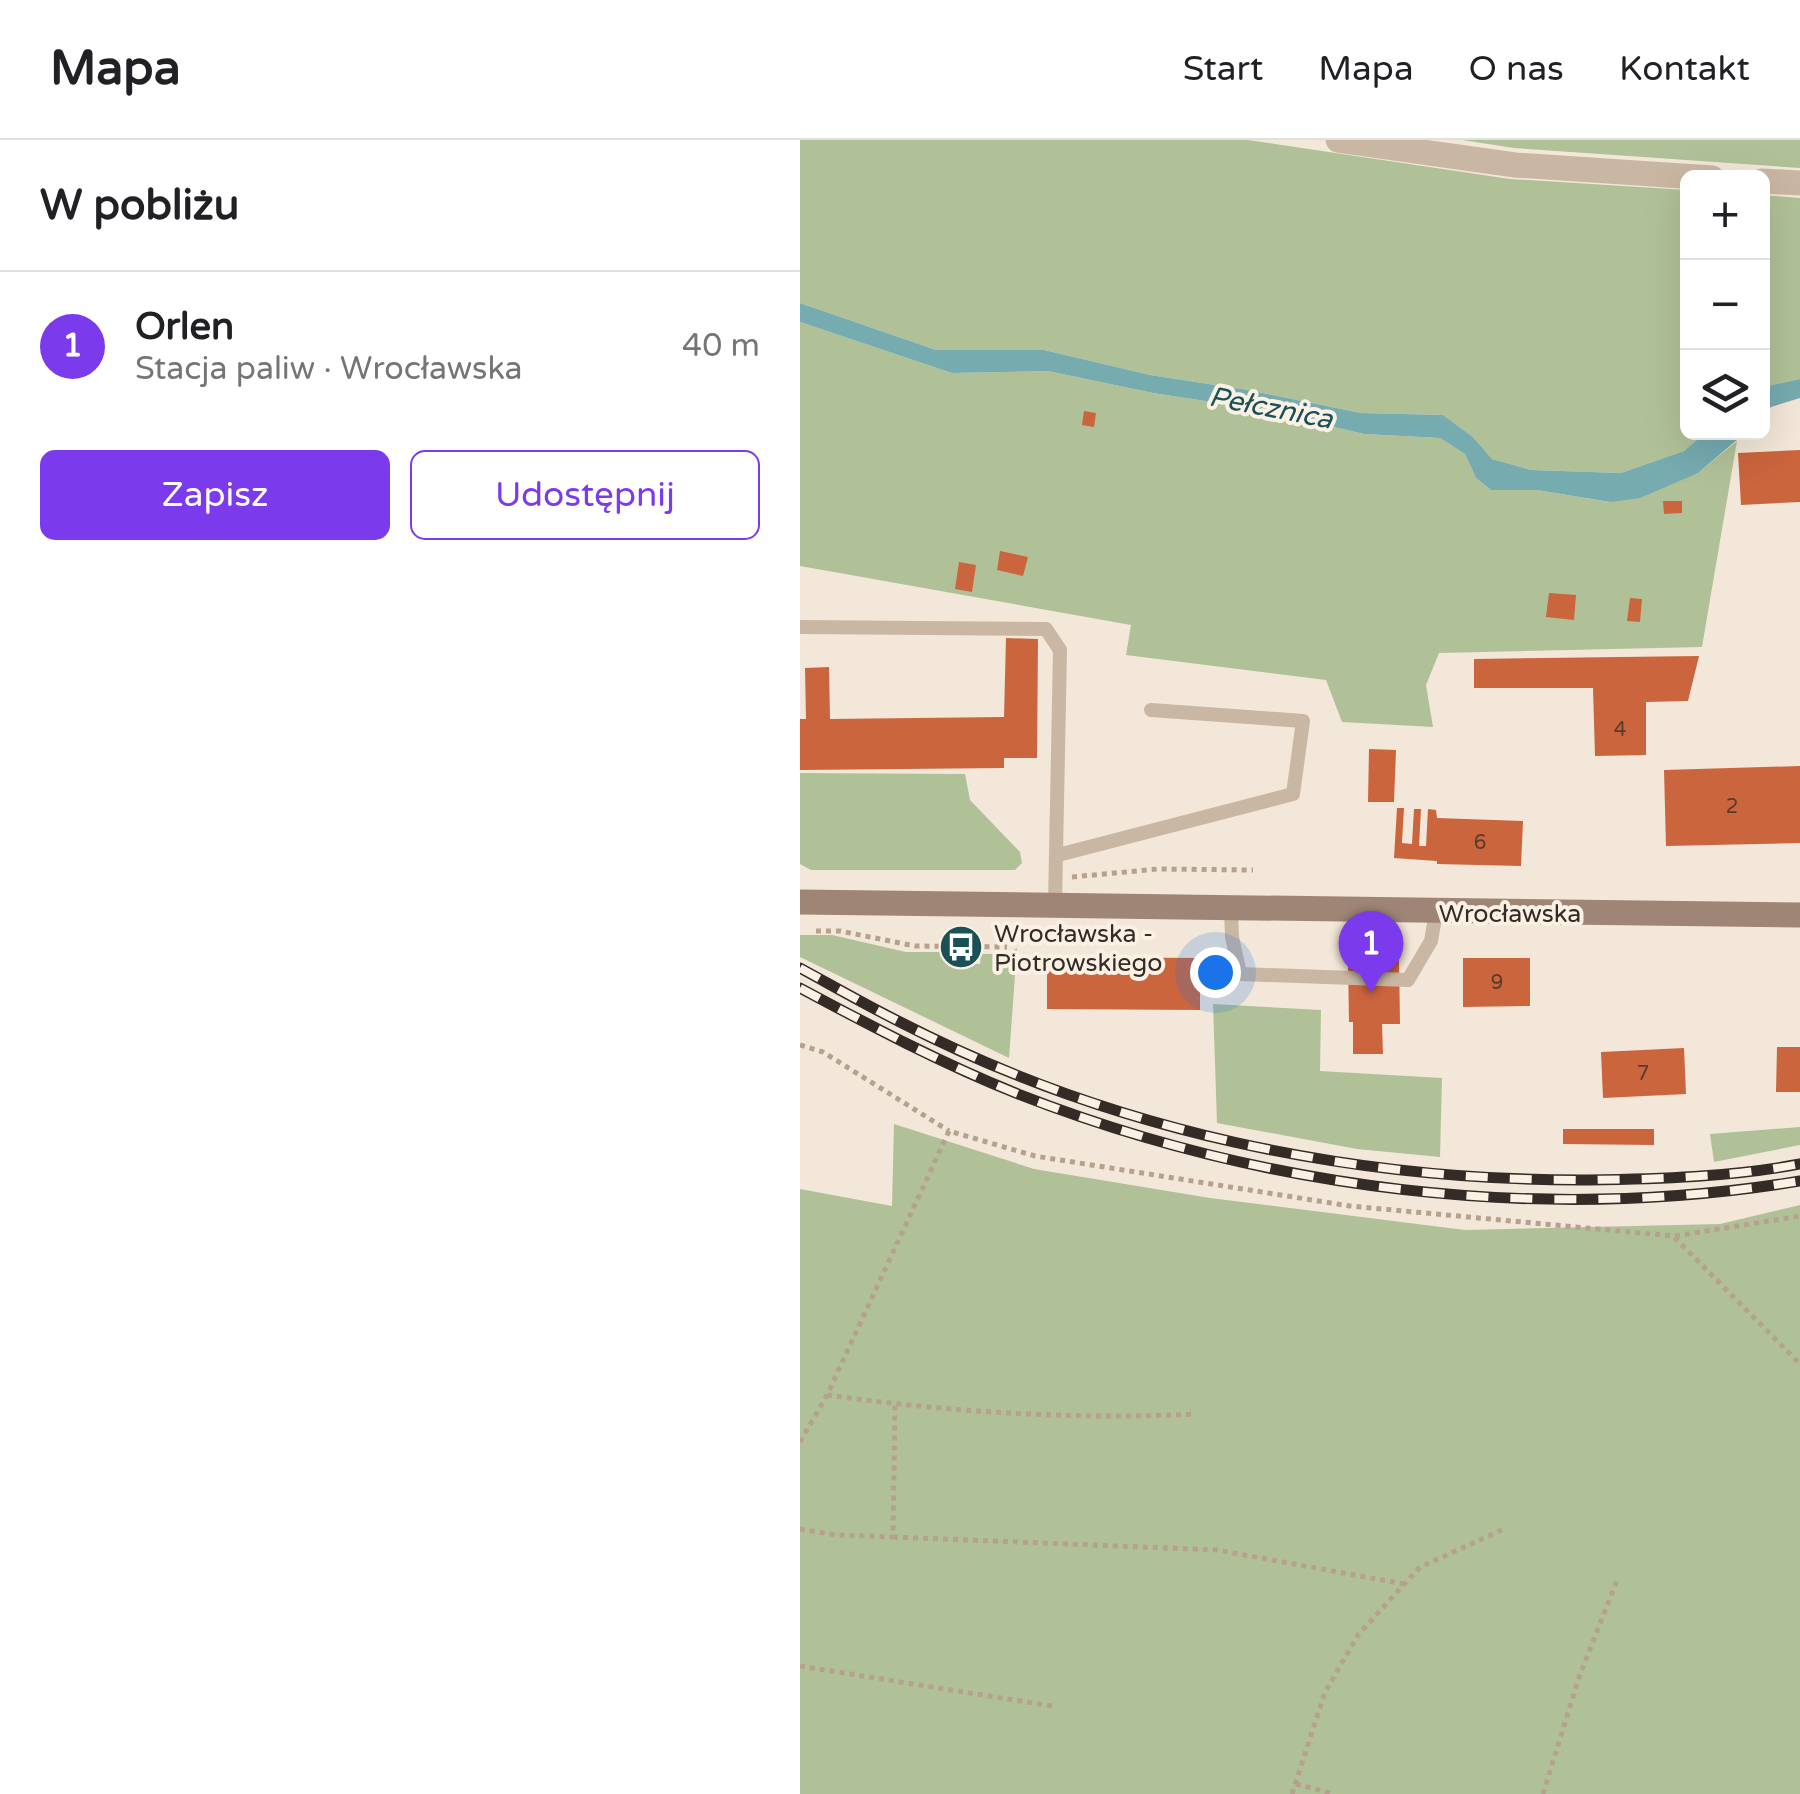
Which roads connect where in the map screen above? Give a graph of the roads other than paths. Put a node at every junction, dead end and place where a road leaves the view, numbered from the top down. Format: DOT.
graph roads {
  1 [pos="1338,140"];
  2 [pos="1680,176"];
  3 [pos="1770,181"];
  4 [pos="1800,183"];
  5 [pos="800,627"];
  6 [pos="1151,710"];
  7 [pos="1058,855"];
  8 [pos="800,902"];
  9 [pos="1056,905"];
  10 [pos="1231,910"];
  11 [pos="1436,912"];
  12 [pos="1800,915"];
  1 -- 2 [label="street"];
  3 -- 4 [label="street"];
  5 -- 7 [label="lane"];
  6 -- 7 [label="lane"];
  7 -- 9 [label="lane"];
  8 -- 9 [label="main road, Wrocławska"];
  9 -- 10 [label="main road, Wrocławska"];
  10 -- 11 [label="main road, Wrocławska"];
  10 -- 11 [label="lane"];
  11 -- 12 [label="main road, Wrocławska"];
}
